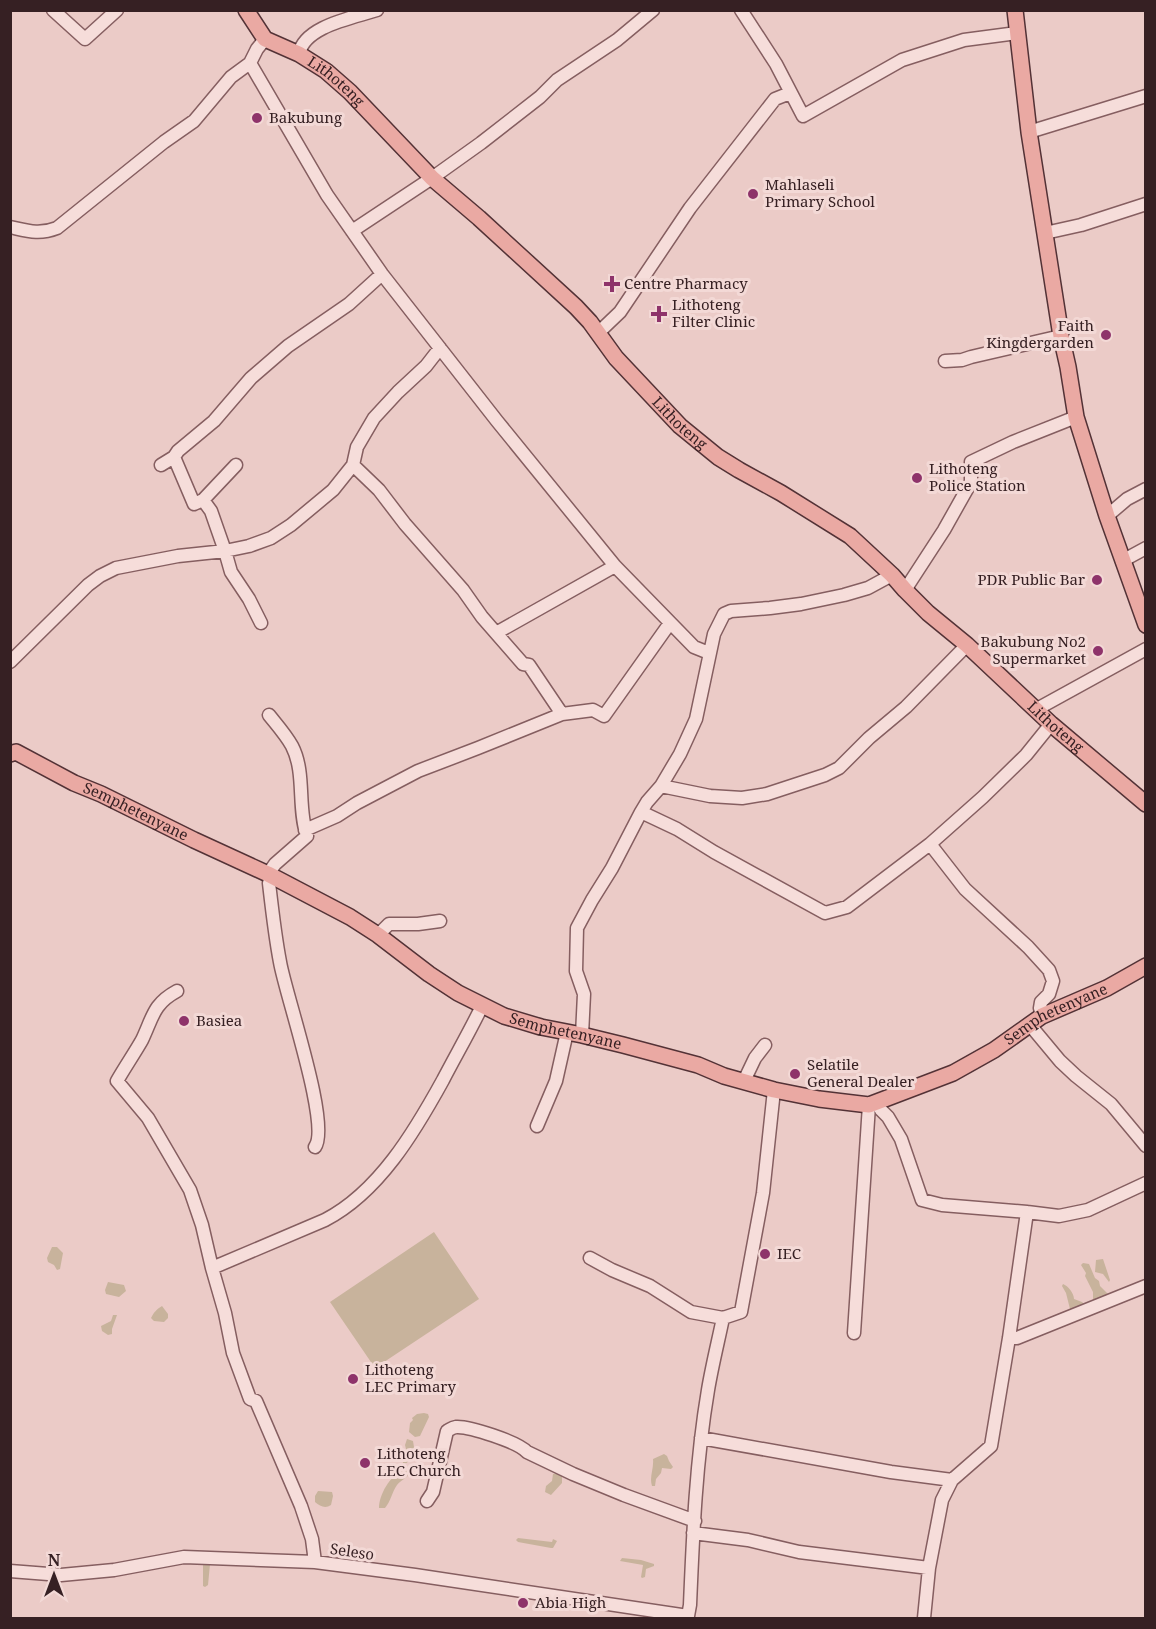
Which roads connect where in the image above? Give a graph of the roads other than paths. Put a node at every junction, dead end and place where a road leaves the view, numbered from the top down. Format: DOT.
graph roads {
  1 [pos="53,10"];
  2 [pos="117,10"];
  3 [pos="246,10"];
  4 [pos="377,10"];
  5 [pos="653,10"];
  6 [pos="741,10"];
  7 [pos="1015,10"];
  8 [pos="1017,33"];
  9 [pos="265,39"];
  10 [pos="299,54"];
  11 [pos="250,63"];
  12 [pos="790,93"];
  13 [pos="1146,96"];
  14 [pos="1029,132"];
  15 [pos="432,178"];
  16 [pos="1146,204"];
  17 [pos="10,227"];
  18 [pos="352,231"];
  19 [pos="1045,233"];
  20 [pos="382,274"];
  21 [pos="597,333"];
  22 [pos="1061,336"];
  23 [pos="440,348"];
  24 [pos="945,361"];
  25 [pos="1076,417"];
  26 [pos="174,458"];
  27 [pos="161,465"];
  28 [pos="236,465"];
  29 [pos="353,465"];
  30 [pos="1146,489"];
  31 [pos="202,500"];
  32 [pos="1107,516"];
  33 [pos="1146,548"];
  34 [pos="225,551"];
  35 [pos="1122,561"];
  36 [pos="615,566"];
  37 [pos="892,575"];
  38 [pos="905,590"];
  39 [pos="261,623"];
  40 [pos="670,623"];
  41 [pos="1146,625"];
  42 [pos="496,633"];
  43 [pos="967,645"];
  44 [pos="1146,649"];
  45 [pos="710,653"];
  46 [pos="10,662"];
  47 [pos="1037,709"];
  48 [pos="562,714"];
  49 [pos="269,715"];
  50 [pos="1051,724"];
  51 [pos="10,754"];
  52 [pos="662,786"];
  53 [pos="1146,804"];
  54 [pos="641,812"];
  55 [pos="305,830"];
  56 [pos="930,844"];
  57 [pos="270,875"];
  58 [pos="440,921"];
  59 [pos="378,935"];
  60 [pos="1146,966"];
  61 [pos="177,991"];
  62 [pos="482,1006"];
  63 [pos="1036,1021"];
  64 [pos="574,1034"];
  65 [pos="765,1045"];
  66 [pos="744,1081"];
  67 [pos="774,1090"];
  68 [pos="873,1104"];
  69 [pos="537,1126"];
  70 [pos="1146,1146"];
  71 [pos="315,1147"];
  72 [pos="1146,1183"];
  73 [pos="1027,1212"];
  74 [pos="590,1258"];
  75 [pos="212,1268"];
  76 [pos="1146,1286"];
  77 [pos="723,1318"];
  78 [pos="854,1333"];
  79 [pos="1009,1338"];
  80 [pos="701,1438"];
  81 [pos="952,1480"];
  82 [pos="427,1501"];
  83 [pos="694,1527"];
  84 [pos="315,1562"];
  85 [pos="929,1568"];
  86 [pos="10,1571"];
  87 [pos="924,1618"];
  1 -- 2 [label="street"];
  3 -- 9 [label="main road"];
  4 -- 10 [label="street"];
  5 -- 15 [label="street"];
  6 -- 12 [label="street"];
  7 -- 8 [label="main road"];
  8 -- 12 [label="street"];
  8 -- 14 [label="main road"];
  9 -- 10 [label="main road, Lithoteng"];
  9 -- 11 [label="street"];
  10 -- 15 [label="main road, Lithoteng"];
  11 -- 17 [label="street"];
  11 -- 18 [label="street"];
  12 -- 21 [label="street"];
  13 -- 14 [label="street"];
  14 -- 19 [label="main road"];
  15 -- 18 [label="street"];
  15 -- 21 [label="main road, Lithoteng"];
  16 -- 19 [label="street"];
  18 -- 20 [label="street"];
  19 -- 22 [label="main road"];
  20 -- 23 [label="street"];
  20 -- 26 [label="street"];
  21 -- 37 [label="main road, Lithoteng"];
  22 -- 24 [label="street"];
  22 -- 25 [label="main road"];
  23 -- 29 [label="street"];
  23 -- 36 [label="street"];
  25 -- 32 [label="main road"];
  25 -- 38 [label="street"];
  26 -- 27 [label="street"];
  26 -- 31 [label="street"];
  28 -- 31 [label="street"];
  29 -- 34 [label="street"];
  29 -- 42 [label="street"];
  30 -- 32 [label="street"];
  31 -- 34 [label="street"];
  32 -- 35 [label="main road"];
  33 -- 35 [label="street"];
  34 -- 39 [label="street"];
  34 -- 46 [label="street"];
  35 -- 41 [label="main road"];
  36 -- 40 [label="street"];
  36 -- 42 [label="street"];
  37 -- 38 [label="main road, Lithoteng"];
  37 -- 45 [label="street"];
  38 -- 43 [label="main road, Lithoteng"];
  40 -- 45 [label="street"];
  40 -- 48 [label="street"];
  42 -- 48 [label="street"];
  43 -- 47 [label="main road, Lithoteng"];
  43 -- 52 [label="street"];
  44 -- 47 [label="street"];
  45 -- 52 [label="street"];
  47 -- 50 [label="main road, Lithoteng"];
  48 -- 55 [label="street"];
  49 -- 55 [label="street"];
  50 -- 53 [label="main road, Lithoteng"];
  50 -- 56 [label="street"];
  51 -- 57 [label="main road, Semphetenyane"];
  52 -- 54 [label="street"];
  54 -- 56 [label="street"];
  54 -- 64 [label="street"];
  55 -- 57 [label="street"];
  56 -- 63 [label="street"];
  57 -- 59 [label="main road, Semphetenyane"];
  57 -- 71 [label="street"];
  58 -- 59 [label="street"];
  59 -- 62 [label="main road, Semphetenyane"];
  60 -- 63 [label="main road, Semphetenyane"];
  61 -- 75 [label="street"];
  62 -- 64 [label="main road, Semphetenyane"];
  62 -- 75 [label="street"];
  63 -- 68 [label="main road, Semphetenyane"];
  63 -- 70 [label="street"];
  64 -- 66 [label="main road, Semphetenyane"];
  64 -- 69 [label="street"];
  65 -- 66 [label="street"];
  66 -- 67 [label="main road, Semphetenyane"];
  67 -- 68 [label="main road, Semphetenyane"];
  67 -- 77 [label="street"];
  68 -- 73 [label="street"];
  68 -- 78 [label="street"];
  72 -- 73 [label="street"];
  73 -- 79 [label="street"];
  74 -- 77 [label="street"];
  75 -- 84 [label="street"];
  76 -- 79 [label="street"];
  77 -- 80 [label="street"];
  79 -- 81 [label="street"];
  80 -- 81 [label="street"];
  80 -- 83 [label="street"];
  81 -- 85 [label="street"];
  82 -- 83 [label="street"];
  83 -- 84 [label="street, Seleso"];
  83 -- 85 [label="street"];
  84 -- 86 [label="street, Seleso"];
  85 -- 87 [label="street"];
}
